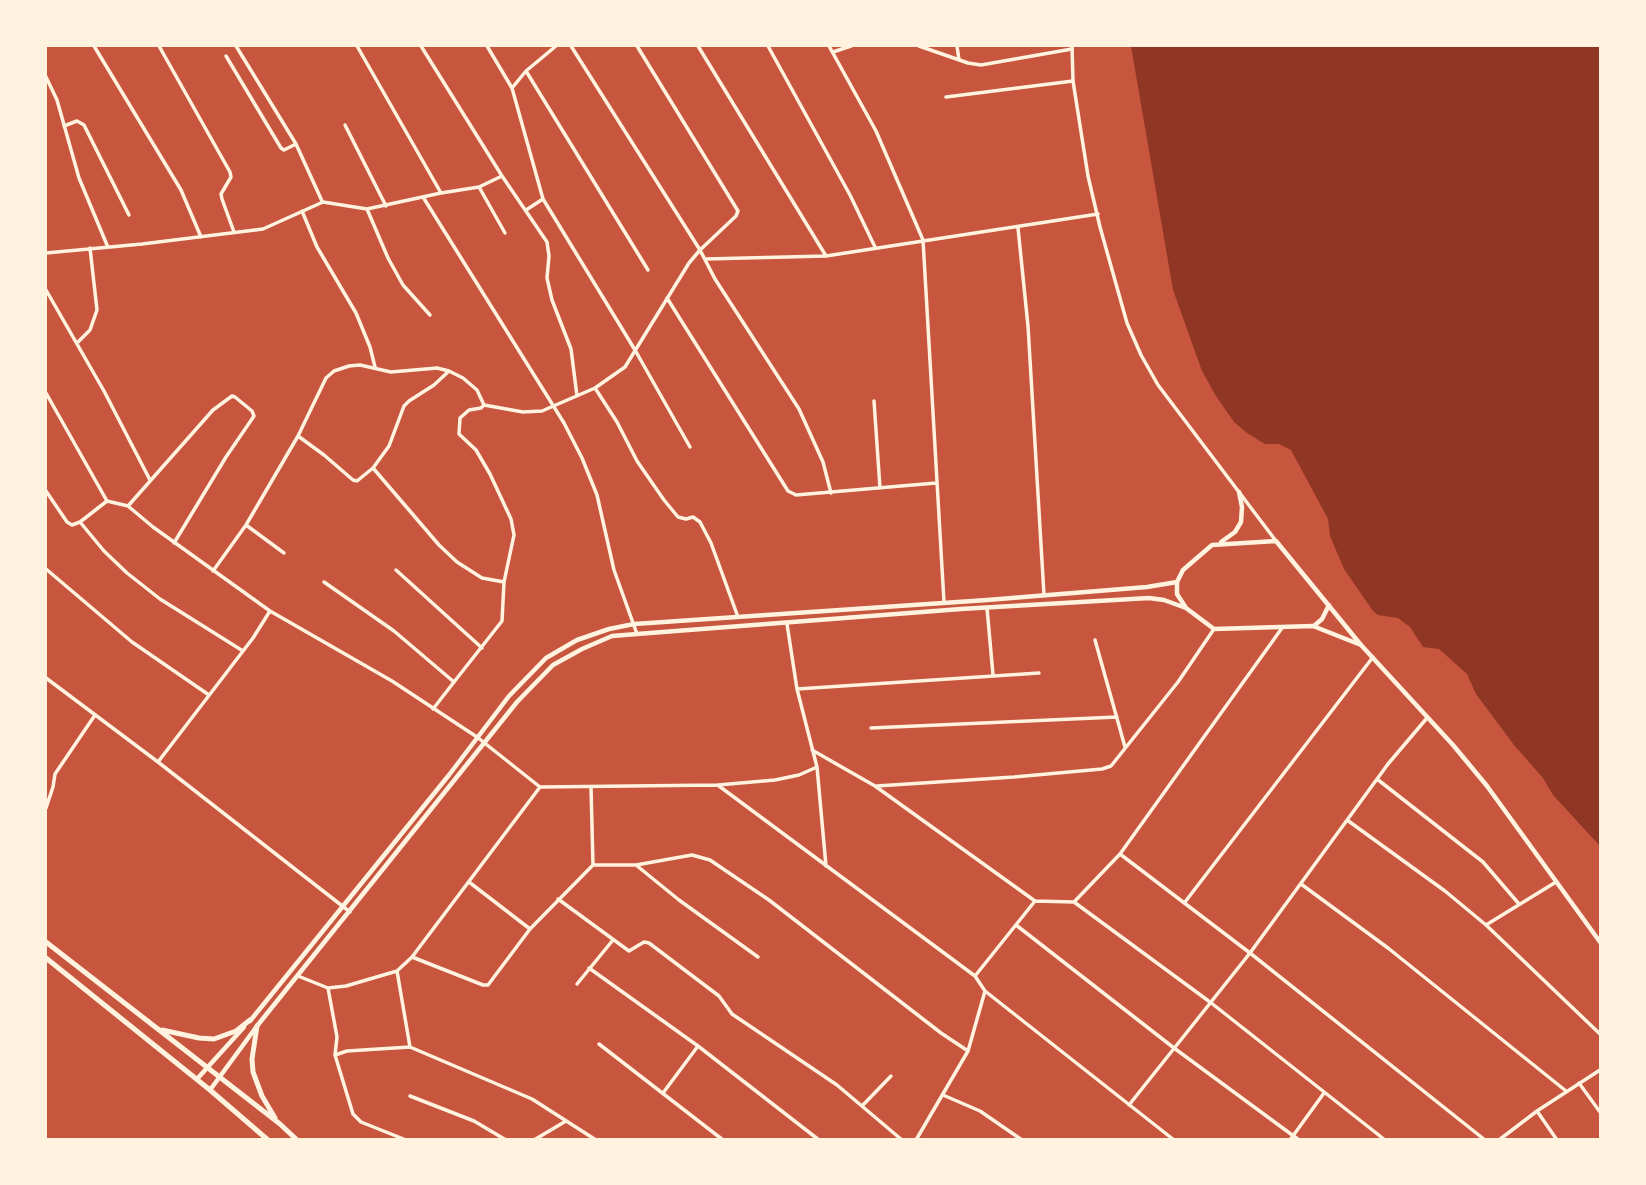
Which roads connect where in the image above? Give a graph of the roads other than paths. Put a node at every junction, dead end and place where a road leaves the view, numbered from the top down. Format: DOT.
graph roads {
  1 [pos="94,46"];
  2 [pos="159,46"];
  3 [pos="236,46"];
  4 [pos="357,46"];
  5 [pos="421,46"];
  6 [pos="487,46"];
  7 [pos="556,46"];
  8 [pos="570,46"];
  9 [pos="637,46"];
  10 [pos="698,46"];
  11 [pos="768,46"];
  12 [pos="829,46"];
  13 [pos="851,46"];
  14 [pos="919,46"];
  15 [pos="957,46"];
  16 [pos="1072,48"];
  17 [pos="833,52"];
  18 [pos="226,56"];
  19 [pos="958,60"];
  20 [pos="526,71"];
  21 [pos="46,77"];
  22 [pos="1073,81"];
  23 [pos="512,88"];
  24 [pos="946,97"];
  25 [pos="345,125"];
  26 [pos="64,126"];
  27 [pos="296,144"];
  28 [pos="502,176"];
  29 [pos="479,187"];
  30 [pos="440,192"];
  31 [pos="423,197"];
  32 [pos="543,200"];
  33 [pos="323,202"];
  34 [pos="386,205"];
  35 [pos="367,209"];
  36 [pos="526,210"];
  37 [pos="302,211"];
  38 [pos="1098,214"];
  39 [pos="129,215"];
  40 [pos="1018,228"];
  41 [pos="234,232"];
  42 [pos="505,233"];
  43 [pos="201,237"];
  44 [pos="923,240"];
  45 [pos="107,246"];
  46 [pos="90,248"];
  47 [pos="875,248"];
  48 [pos="700,250"];
  49 [pos="46,253"];
  50 [pos="826,256"];
  51 [pos="705,259"];
  52 [pos="648,270"];
  53 [pos="46,290"];
  54 [pos="667,298"];
  55 [pos="430,315"];
  56 [pos="78,342"];
  57 [pos="635,350"];
  58 [pos="375,367"];
  59 [pos="449,371"];
  60 [pos="595,388"];
  61 [pos="46,393"];
  62 [pos="577,396"];
  63 [pos="874,401"];
  64 [pos="484,405"];
  65 [pos="553,406"];
  66 [pos="298,436"];
  67 [pos="690,447"];
  68 [pos="373,468"];
  69 [pos="150,480"];
  70 [pos="936,483"];
  71 [pos="880,488"];
  72 [pos="46,491"];
  73 [pos="1239,492"];
  74 [pos="831,493"];
  75 [pos="107,501"];
  76 [pos="128,506"];
  77 [pos="80,522"];
  78 [pos="246,525"];
  79 [pos="1276,541"];
  80 [pos="174,542"];
  81 [pos="1221,543"];
  82 [pos="284,553"];
  83 [pos="46,569"];
  84 [pos="396,570"];
  85 [pos="213,571"];
  86 [pos="324,582"];
  87 [pos="504,582"];
  88 [pos="1177,582"];
  89 [pos="1044,595"];
  90 [pos="944,602"];
  91 [pos="1329,604"];
  92 [pos="987,608"];
  93 [pos="1186,608"];
  94 [pos="270,611"];
  95 [pos="738,617"];
  96 [pos="634,624"];
  97 [pos="787,624"];
  98 [pos="1313,626"];
  99 [pos="1282,628"];
  100 [pos="1214,629"];
  101 [pos="637,634"];
  102 [pos="1094,640"];
  103 [pos="1362,645"];
  104 [pos="482,648"];
  105 [pos="243,651"];
  106 [pos="1373,657"];
  107 [pos="1039,673"];
  108 [pos="993,675"];
  109 [pos="46,678"];
  110 [pos="454,682"];
  111 [pos="797,689"];
  112 [pos="209,695"];
  113 [pos="433,709"];
  114 [pos="96,715"];
  115 [pos="1429,716"];
  116 [pos="1117,717"];
  117 [pos="871,728"];
  118 [pos="477,737"];
  119 [pos="485,743"];
  120 [pos="1125,747"];
  121 [pos="812,750"];
  122 [pos="158,762"];
  123 [pos="817,768"];
  124 [pos="1377,779"];
  125 [pos="718,785"];
  126 [pos="875,786"];
  127 [pos="540,787"];
  128 [pos="591,787"];
  129 [pos="46,808"];
  130 [pos="1347,820"];
  131 [pos="1120,854"];
  132 [pos="593,865"];
  133 [pos="636,865"];
  134 [pos="826,866"];
  135 [pos="469,882"];
  136 [pos="1556,882"];
  137 [pos="1301,884"];
  138 [pos="558,899"];
  139 [pos="1035,901"];
  140 [pos="1074,902"];
  141 [pos="1185,902"];
  142 [pos="1519,904"];
  143 [pos="343,906"];
  144 [pos="350,912"];
  145 [pos="1016,925"];
  146 [pos="1486,925"];
  147 [pos="530,929"];
  148 [pos="613,940"];
  149 [pos="46,942"];
  150 [pos="1601,942"];
  151 [pos="1250,953"];
  152 [pos="412,957"];
  153 [pos="758,957"];
  154 [pos="46,958"];
  155 [pos="589,968"];
  156 [pos="397,971"];
  157 [pos="298,976"];
  158 [pos="975,976"];
  159 [pos="577,984"];
  160 [pos="328,988"];
  161 [pos="985,991"];
  162 [pos="1210,1002"];
  163 [pos="250,1020"];
  164 [pos="257,1026"];
  165 [pos="159,1030"];
  166 [pos="1601,1034"];
  167 [pos="599,1044"];
  168 [pos="698,1046"];
  169 [pos="410,1047"];
  170 [pos="1174,1048"];
  171 [pos="968,1051"];
  172 [pos="335,1055"];
  173 [pos="207,1067"];
  174 [pos="1601,1070"];
  175 [pos="891,1076"];
  176 [pos="219,1077"];
  177 [pos="197,1079"];
  178 [pos="1579,1083"];
  179 [pos="210,1090"];
  180 [pos="1566,1091"];
  181 [pos="1325,1092"];
  182 [pos="663,1093"];
  183 [pos="943,1095"];
  184 [pos="410,1096"];
  185 [pos="1129,1105"];
  186 [pos="862,1106"];
  187 [pos="1537,1111"];
  188 [pos="1601,1112"];
  189 [pos="567,1121"];
  190 [pos="280,1124"];
  191 [pos="1292,1137"];
  192 [pos="268,1139"];
  193 [pos="297,1139"];
  194 [pos="406,1139"];
  195 [pos="506,1139"];
  196 [pos="534,1139"];
  197 [pos="596,1139"];
  198 [pos="723,1139"];
  199 [pos="819,1139"];
  200 [pos="902,1139"];
  201 [pos="916,1139"];
  202 [pos="1022,1139"];
  203 [pos="1174,1139"];
  204 [pos="1299,1139"];
  205 [pos="1385,1139"];
  206 [pos="1485,1139"];
  207 [pos="1499,1139"];
  208 [pos="1557,1139"];
  1 -- 43 [label="street"];
  2 -- 41 [label="street"];
  3 -- 27 [label="street"];
  4 -- 30 [label="street"];
  5 -- 28 [label="street"];
  6 -- 23 [label="street"];
  7 -- 20 [label="street"];
  8 -- 48 [label="street"];
  9 -- 48 [label="street"];
  10 -- 50 [label="street"];
  11 -- 47 [label="street"];
  12 -- 17 [label="street"];
  13 -- 17 [label="street"];
  14 -- 19 [label="street"];
  15 -- 19 [label="street"];
  16 -- 19 [label="street"];
  16 -- 22 [label="street"];
  17 -- 44 [label="street"];
  18 -- 27 [label="street"];
  20 -- 23 [label="street"];
  20 -- 52 [label="street"];
  21 -- 26 [label="street"];
  22 -- 24 [label="street"];
  22 -- 38 [label="street"];
  23 -- 32 [label="street"];
  25 -- 34 [label="street"];
  26 -- 39 [label="street"];
  26 -- 45 [label="street"];
  27 -- 33 [label="street"];
  28 -- 29 [label="street"];
  28 -- 36 [label="street"];
  29 -- 30 [label="street"];
  29 -- 42 [label="street"];
  30 -- 31 [label="street"];
  31 -- 34 [label="street"];
  31 -- 65 [label="street"];
  32 -- 36 [label="street"];
  32 -- 57 [label="street"];
  33 -- 35 [label="street"];
  33 -- 37 [label="street"];
  34 -- 35 [label="street"];
  35 -- 55 [label="street"];
  36 -- 62 [label="street"];
  37 -- 41 [label="street"];
  37 -- 58 [label="street"];
  38 -- 40 [label="street"];
  38 -- 73 [label="street"];
  40 -- 44 [label="street"];
  40 -- 89 [label="street"];
  41 -- 43 [label="street"];
  43 -- 45 [label="street"];
  44 -- 47 [label="street"];
  44 -- 70 [label="street"];
  45 -- 46 [label="street"];
  46 -- 49 [label="street"];
  46 -- 56 [label="street"];
  47 -- 50 [label="street"];
  48 -- 51 [label="street"];
  48 -- 54 [label="street"];
  50 -- 51 [label="street"];
  51 -- 74 [label="street"];
  53 -- 56 [label="street"];
  54 -- 57 [label="street"];
  54 -- 74 [label="street"];
  56 -- 69 [label="street"];
  57 -- 60 [label="street"];
  57 -- 67 [label="street"];
  58 -- 59 [label="street"];
  58 -- 66 [label="street"];
  59 -- 64 [label="street"];
  59 -- 68 [label="street"];
  60 -- 62 [label="street"];
  60 -- 95 [label="street"];
  61 -- 75 [label="street"];
  62 -- 65 [label="street"];
  63 -- 71 [label="street"];
  64 -- 65 [label="street"];
  64 -- 87 [label="street"];
  65 -- 96 [label="street"];
  66 -- 68 [label="street"];
  66 -- 78 [label="street"];
  68 -- 87 [label="street"];
  69 -- 76 [label="street"];
  69 -- 80 [label="street"];
  70 -- 71 [label="street"];
  70 -- 90 [label="street"];
  71 -- 74 [label="street"];
  72 -- 77 [label="street"];
  73 -- 79 [label="street"];
  73 -- 81 [label="main road"];
  75 -- 76 [label="street"];
  75 -- 77 [label="street"];
  76 -- 80 [label="street"];
  77 -- 105 [label="street"];
  78 -- 82 [label="street"];
  78 -- 85 [label="street"];
  79 -- 81 [label="main road"];
  79 -- 91 [label="main road"];
  80 -- 85 [label="street"];
  81 -- 88 [label="main road"];
  83 -- 112 [label="street"];
  84 -- 104 [label="street"];
  85 -- 94 [label="street"];
  86 -- 110 [label="street"];
  87 -- 104 [label="street"];
  88 -- 89 [label="main road"];
  88 -- 93 [label="main road"];
  89 -- 90 [label="main road"];
  90 -- 95 [label="main road"];
  91 -- 98 [label="main road"];
  91 -- 103 [label="main road"];
  92 -- 93 [label="main road"];
  92 -- 97 [label="main road"];
  92 -- 108 [label="street"];
  93 -- 100 [label="main road"];
  94 -- 105 [label="street"];
  94 -- 113 [label="street"];
  95 -- 96 [label="main road"];
  96 -- 101 [label="street"];
  96 -- 118 [label="main road"];
  97 -- 101 [label="main road"];
  97 -- 111 [label="street"];
  98 -- 99 [label="main road"];
  98 -- 103 [label="main road"];
  99 -- 100 [label="main road"];
  99 -- 131 [label="street"];
  100 -- 120 [label="street"];
  101 -- 119 [label="main road"];
  102 -- 116 [label="street"];
  103 -- 106 [label="main road"];
  104 -- 110 [label="street"];
  105 -- 112 [label="street"];
  106 -- 115 [label="main road"];
  106 -- 141 [label="street"];
  107 -- 108 [label="street"];
  108 -- 111 [label="street"];
  109 -- 114 [label="street"];
  110 -- 113 [label="street"];
  111 -- 121 [label="street"];
  112 -- 122 [label="street"];
  113 -- 118 [label="street"];
  114 -- 122 [label="street"];
  114 -- 129 [label="street"];
  115 -- 124 [label="street"];
  115 -- 136 [label="main road"];
  116 -- 117 [label="street"];
  116 -- 120 [label="street"];
  118 -- 119 [label="street"];
  118 -- 143 [label="main road"];
  119 -- 127 [label="street"];
  119 -- 144 [label="main road"];
  120 -- 126 [label="street"];
  121 -- 123 [label="street"];
  121 -- 126 [label="street"];
  122 -- 143 [label="street"];
  123 -- 125 [label="street"];
  123 -- 134 [label="street"];
  124 -- 130 [label="street"];
  124 -- 142 [label="street"];
  125 -- 128 [label="street"];
  125 -- 134 [label="street"];
  126 -- 139 [label="street"];
  127 -- 128 [label="street"];
  127 -- 135 [label="street"];
  128 -- 132 [label="street"];
  130 -- 137 [label="street"];
  130 -- 146 [label="street"];
  131 -- 140 [label="street"];
  131 -- 141 [label="street"];
  132 -- 133 [label="street"];
  132 -- 138 [label="street"];
  133 -- 153 [label="street"];
  133 -- 171 [label="street"];
  134 -- 158 [label="street"];
  135 -- 147 [label="street"];
  135 -- 152 [label="street"];
  136 -- 142 [label="street"];
  136 -- 150 [label="main road"];
  137 -- 151 [label="street"];
  137 -- 180 [label="street"];
  138 -- 147 [label="street"];
  138 -- 148 [label="street"];
  139 -- 140 [label="street"];
  139 -- 145 [label="street"];
  140 -- 162 [label="street"];
  141 -- 151 [label="street"];
  142 -- 146 [label="street"];
  143 -- 144 [label="street"];
  143 -- 163 [label="main road"];
  144 -- 157 [label="main road"];
  145 -- 158 [label="street"];
  145 -- 170 [label="street"];
  146 -- 166 [label="street"];
  147 -- 152 [label="street"];
  148 -- 155 [label="street"];
  148 -- 186 [label="street"];
  149 -- 165 [label="highway"];
  151 -- 162 [label="street"];
  151 -- 206 [label="street"];
  152 -- 156 [label="street"];
  154 -- 177 [label="highway"];
  155 -- 159 [label="street"];
  155 -- 168 [label="street"];
  156 -- 160 [label="street"];
  156 -- 169 [label="street"];
  157 -- 160 [label="street"];
  157 -- 164 [label="main road"];
  158 -- 161 [label="street"];
  160 -- 172 [label="street"];
  161 -- 171 [label="street"];
  161 -- 185 [label="street"];
  162 -- 170 [label="street"];
  162 -- 181 [label="street"];
  163 -- 165 [label="highway"];
  163 -- 173 [label="main road"];
  164 -- 176 [label="main road"];
  164 -- 190 [label="highway"];
  165 -- 173 [label="highway"];
  167 -- 182 [label="street"];
  168 -- 182 [label="street"];
  168 -- 199 [label="street"];
  169 -- 172 [label="street"];
  169 -- 189 [label="street"];
  170 -- 185 [label="street"];
  170 -- 191 [label="street"];
  171 -- 183 [label="street"];
  172 -- 194 [label="street"];
  173 -- 176 [label="highway"];
  173 -- 177 [label="main road"];
  174 -- 178 [label="street"];
  175 -- 186 [label="street"];
  176 -- 179 [label="main road"];
  176 -- 190 [label="highway"];
  177 -- 179 [label="highway"];
  178 -- 180 [label="street"];
  178 -- 188 [label="street"];
  179 -- 192 [label="highway"];
  180 -- 187 [label="street"];
  181 -- 191 [label="street"];
  181 -- 205 [label="street"];
  182 -- 198 [label="street"];
  183 -- 201 [label="street"];
  183 -- 202 [label="street"];
  184 -- 195 [label="street"];
  185 -- 203 [label="street"];
  186 -- 200 [label="street"];
  187 -- 207 [label="street"];
  187 -- 208 [label="street"];
  189 -- 196 [label="street"];
  189 -- 197 [label="street"];
  190 -- 193 [label="highway"];
  191 -- 204 [label="street"];
}
